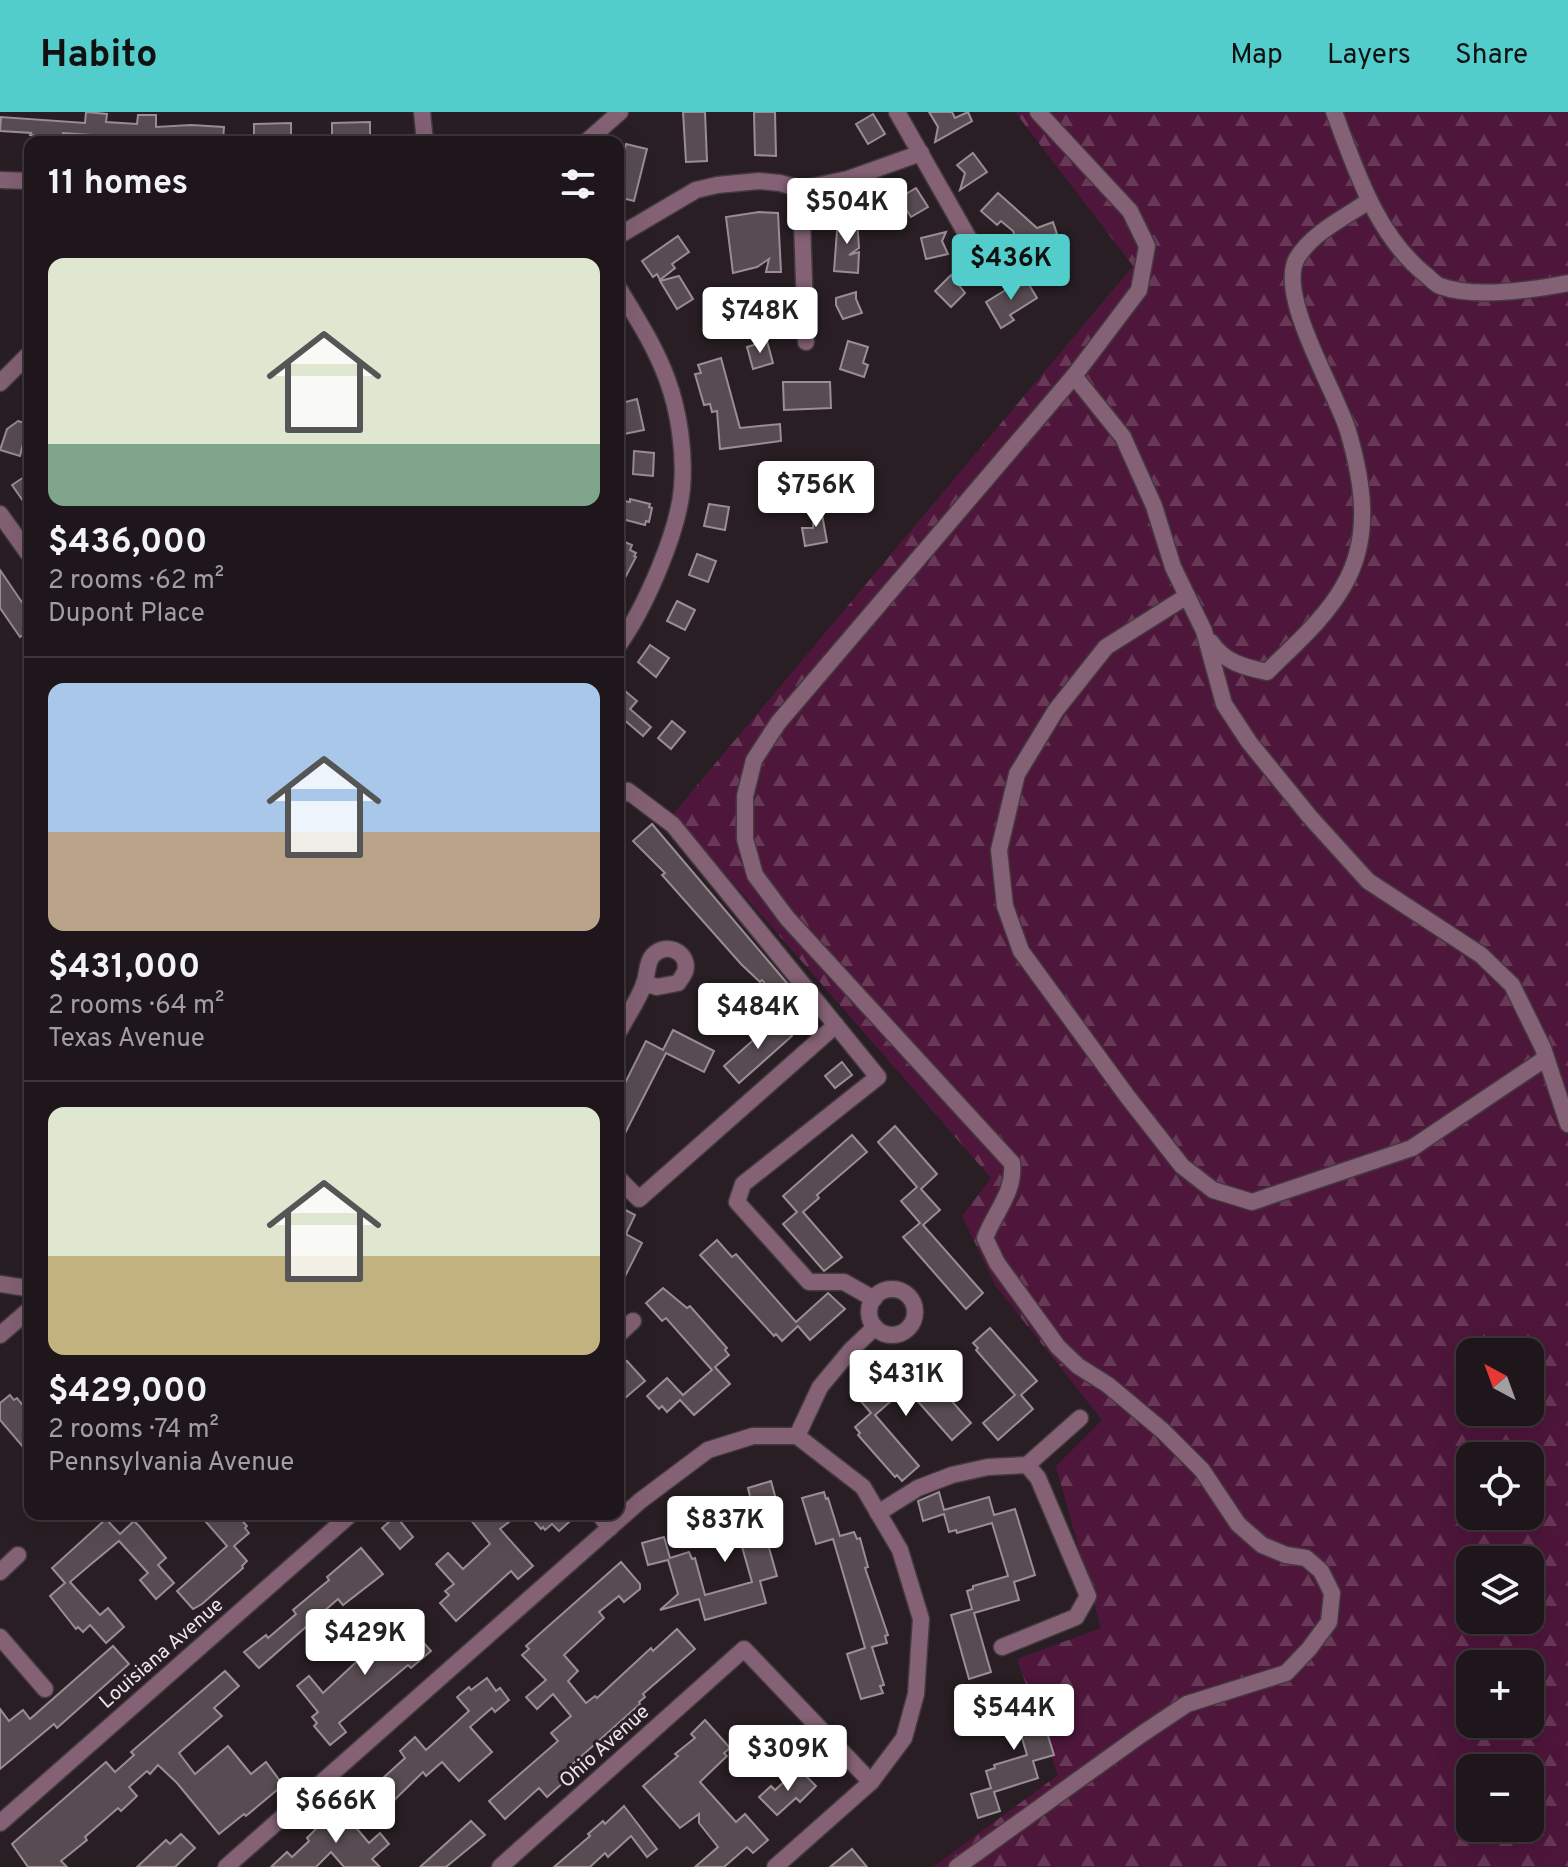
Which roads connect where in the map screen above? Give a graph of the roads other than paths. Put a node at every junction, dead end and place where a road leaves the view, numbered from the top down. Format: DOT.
graph roads {
  1 [pos="422,112"];
  2 [pos="620,112"];
  3 [pos="897,112"];
  4 [pos="1038,112"];
  5 [pos="1334,112"];
  6 [pos="424,136"];
  7 [pos="593,136"];
  8 [pos="921,153"];
  9 [pos="0,180"];
  10 [pos="24,181"];
  11 [pos="801,189"];
  12 [pos="1369,201"];
  13 [pos="624,232"];
  14 [pos="981,260"];
  15 [pos="1568,283"];
  16 [pos="624,307"];
  17 [pos="806,342"];
  18 [pos="24,359"];
  19 [pos="1074,376"];
  20 [pos="0,383"];
  21 [pos="0,514"];
  22 [pos="24,548"];
  23 [pos="1187,596"];
  24 [pos="1204,631"];
  25 [pos="624,635"];
  26 [pos="624,793"];
  27 [pos="644,983"];
  28 [pos="624,1021"];
  29 [pos="836,1025"];
  30 [pos="1546,1058"];
  31 [pos="1568,1124"];
  32 [pos="624,1184"];
  33 [pos="0,1284"];
  34 [pos="24,1288"];
  35 [pos="874,1299"];
  36 [pos="24,1314"];
  37 [pos="633,1321"];
  38 [pos="875,1327"];
  39 [pos="624,1329"];
  40 [pos="0,1335"];
  41 [pos="1080,1418"];
  42 [pos="797,1436"];
  43 [pos="1027,1465"];
  44 [pos="878,1513"];
  45 [pos="624,1515"];
  46 [pos="344,1520"];
  47 [pos="604,1520"];
  48 [pos="619,1520"];
  49 [pos="610,1528"];
  50 [pos="18,1555"];
  51 [pos="0,1572"];
  52 [pos="0,1637"];
  53 [pos="1002,1647"];
  54 [pos="45,1689"];
  55 [pos="871,1782"];
  56 [pos="4,1813"];
  57 [pos="226,1867"];
  58 [pos="500,1867"];
  59 [pos="775,1867"];
  60 [pos="957,1867"];
  1 -- 6 [label="street"];
  2 -- 7 [label="street"];
  3 -- 8 [label="street"];
  4 -- 19 [label="street"];
  5 -- 12 [label="street"];
  8 -- 11 [label="street"];
  8 -- 14 [label="street"];
  9 -- 10 [label="street"];
  11 -- 13 [label="street"];
  11 -- 17 [label="street"];
  12 -- 15 [label="street"];
  12 -- 24 [label="street"];
  16 -- 25 [label="street"];
  18 -- 20 [label="street"];
  19 -- 23 [label="street"];
  19 -- 60 [label="street"];
  21 -- 22 [label="street"];
  23 -- 24 [label="street"];
  23 -- 30 [label="street"];
  24 -- 30 [label="street"];
  26 -- 29 [label="street"];
  27 -- 28 [label="street"];
  29 -- 32 [label="street"];
  29 -- 35 [label="street"];
  30 -- 31 [label="street"];
  33 -- 34 [label="street"];
  35 -- 38 [label="street"];
  35 -- 38 [label="street"];
  36 -- 40 [label="street"];
  37 -- 39 [label="street"];
  38 -- 42 [label="street"];
  41 -- 43 [label="street"];
  42 -- 44 [label="street"];
  42 -- 45 [label="street"];
  43 -- 44 [label="street"];
  43 -- 53 [label="street"];
  44 -- 55 [label="street"];
  46 -- 56 [label="street, Louisiana Avenue"];
  47 -- 49 [label="street"];
  48 -- 49 [label="street"];
  49 -- 57 [label="street"];
  50 -- 51 [label="street"];
  52 -- 54 [label="street"];
  55 -- 58 [label="street, Ohio Avenue"];
  55 -- 59 [label="street"];
}
